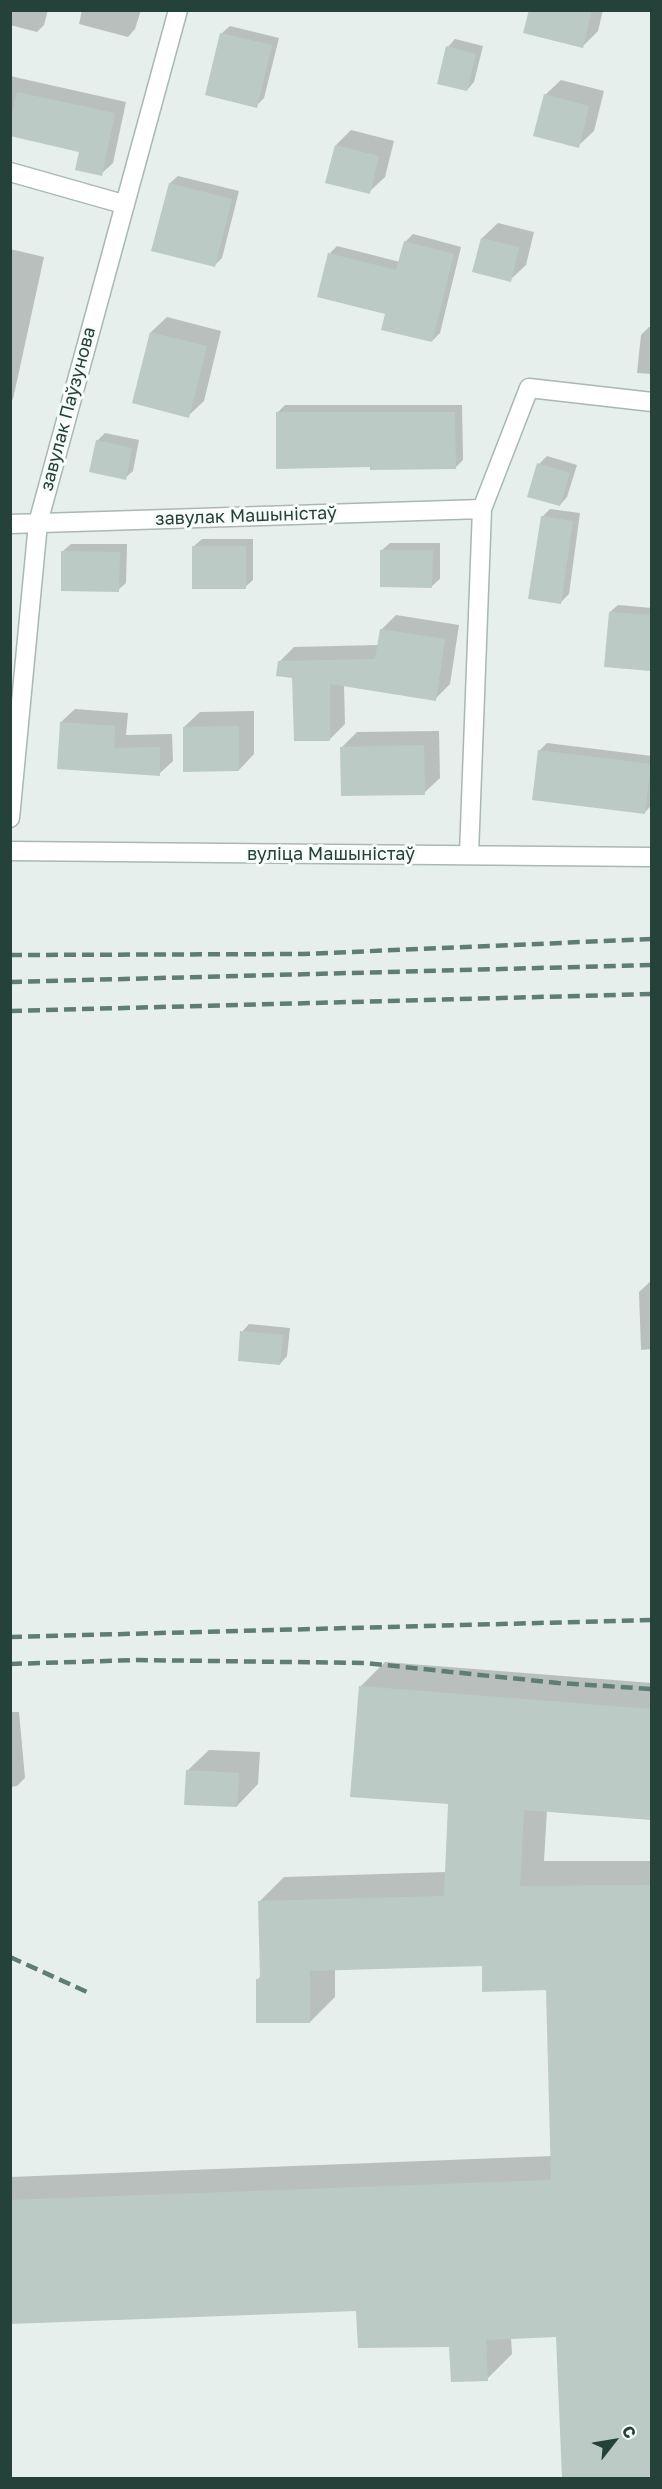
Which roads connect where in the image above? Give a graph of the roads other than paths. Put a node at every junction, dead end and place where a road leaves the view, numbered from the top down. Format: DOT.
graph roads {
  1 [pos="177,10"];
  2 [pos="10,172"];
  3 [pos="123,204"];
  4 [pos="651,402"];
  5 [pos="482,509"];
  6 [pos="38,523"];
  7 [pos="10,524"];
  8 [pos="10,818"];
  9 [pos="10,851"];
  10 [pos="469,855"];
  11 [pos="651,857"];
  1 -- 3 [label="street, завулак Паўзунова"];
  2 -- 3 [label="street"];
  3 -- 6 [label="street, завулак Паўзунова"];
  4 -- 5 [label="street"];
  5 -- 6 [label="street, завулак Машыністаў"];
  5 -- 10 [label="street"];
  6 -- 7 [label="street, завулак Машыністаў"];
  6 -- 8 [label="street, завулак Паўзунова"];
  9 -- 10 [label="street, вуліца Машыністаў"];
  10 -- 11 [label="street, вуліца Машыністаў"];
}
